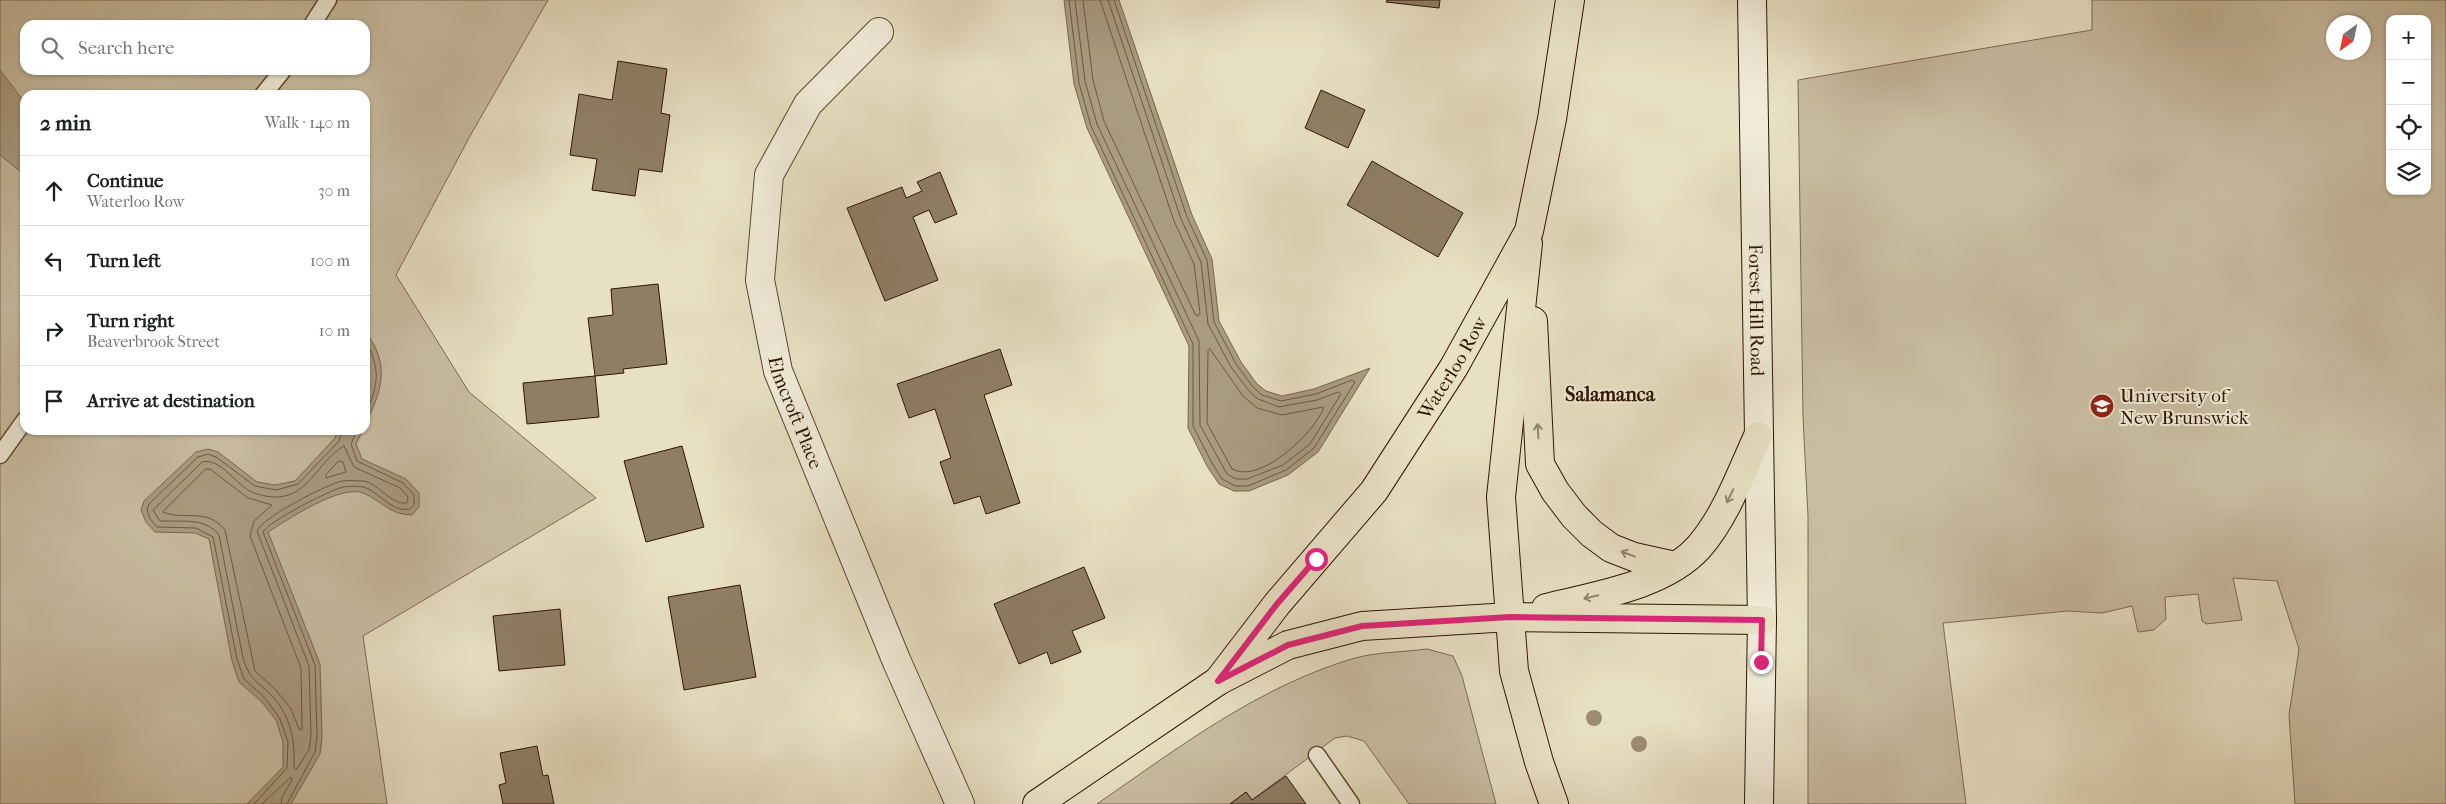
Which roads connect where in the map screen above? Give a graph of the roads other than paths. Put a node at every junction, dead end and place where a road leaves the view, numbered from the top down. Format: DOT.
graph roads {
  1 [pos="328,0"];
  2 [pos="1570,0"];
  3 [pos="1752,0"];
  4 [pos="315,20"];
  5 [pos="879,32"];
  6 [pos="279,75"];
  7 [pos="267,90"];
  8 [pos="1529,231"];
  9 [pos="20,427"];
  10 [pos="1758,436"];
  11 [pos="0,455"];
  12 [pos="1675,566"];
  13 [pos="1510,617"];
  14 [pos="1762,620"];
  15 [pos="1218,681"];
  16 [pos="1317,755"];
  17 [pos="960,804"];
  18 [pos="1037,804"];
  19 [pos="1351,804"];
  20 [pos="1554,804"];
  21 [pos="1759,804"];
  1 -- 4 [label="lane"];
  2 -- 8 [label="main road, Waterloo Row"];
  3 -- 10 [label="street, Forest Hill Road"];
  5 -- 17 [label="street, Elmcroft Place"];
  6 -- 7 [label="lane"];
  12 -- 8 [label="main road, one-way"];
  8 -- 13 [label="main road"];
  8 -- 15 [label="main road, Waterloo Row"];
  9 -- 11 [label="lane"];
  10 -- 12 [label="main road, one-way"];
  10 -- 14 [label="street, Forest Hill Road"];
  12 -- 13 [label="main road, one-way"];
  13 -- 14 [label="main road"];
  13 -- 15 [label="main road"];
  13 -- 20 [label="main road"];
  14 -- 21 [label="street, Forest Hill Road"];
  15 -- 18 [label="main road"];
  16 -- 19 [label="lane"];
}
